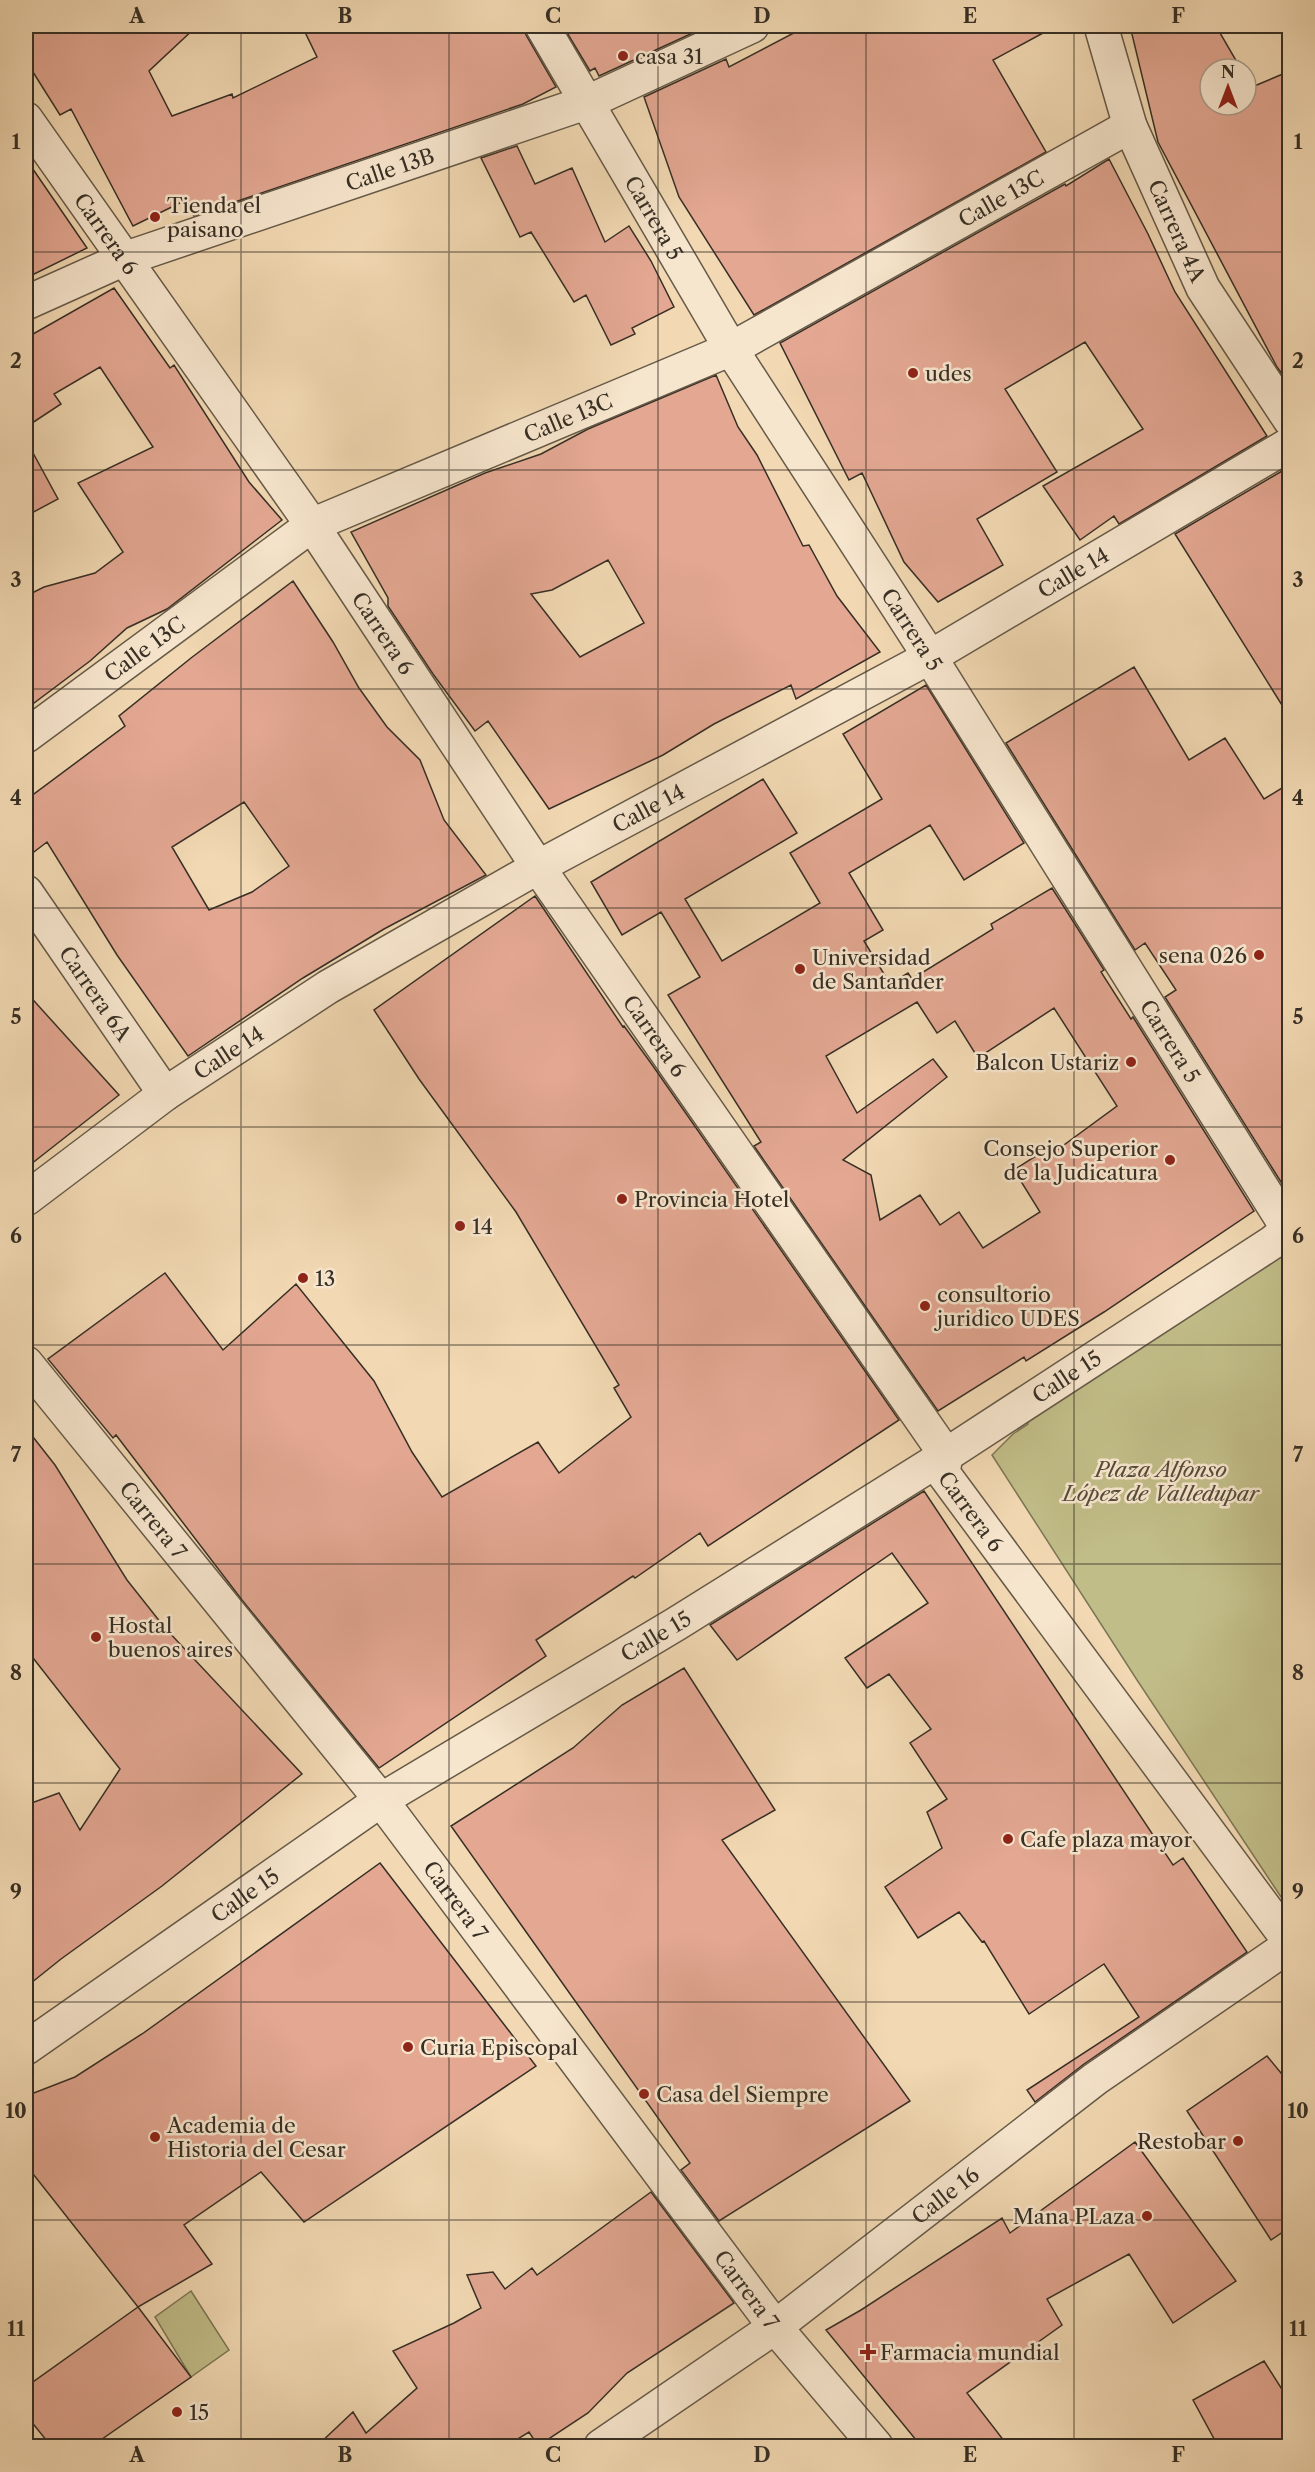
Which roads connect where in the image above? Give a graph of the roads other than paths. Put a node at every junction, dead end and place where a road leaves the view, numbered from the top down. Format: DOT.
graph roads {
  1 [pos="542,26"];
  2 [pos="752,26"];
  3 [pos="1101,26"];
  4 [pos="588,102"];
  5 [pos="26,119"];
  6 [pos="1130,126"];
  7 [pos="124,260"];
  8 [pos="26,303"];
  9 [pos="731,349"];
  10 [pos="1290,420"];
  11 [pos="1290,444"];
  12 [pos="312,525"];
  13 [pos="930,657"];
  14 [pos="26,736"];
  15 [pos="538,867"];
  16 [pos="26,892"];
  17 [pos="165,1094"];
  18 [pos="26,1199"];
  19 [pos="1289,1228"];
  20 [pos="26,1364"];
  21 [pos="946,1455"];
  22 [pos="381,1800"];
  23 [pos="1290,1944"];
  24 [pos="26,2048"];
  25 [pos="775,2327"];
  26 [pos="601,2446"];
  27 [pos="876,2446"];
  1 -- 4 [label="street, Carrera 5"];
  2 -- 4 [label="street, Calle 13B"];
  3 -- 6 [label="street, Carrera 4A"];
  4 -- 7 [label="street, Calle 13B"];
  4 -- 9 [label="street, Carrera 5"];
  5 -- 7 [label="street, Carrera 6"];
  6 -- 9 [label="street, Calle 13C"];
  6 -- 10 [label="street, Carrera 4A"];
  7 -- 8 [label="street, Calle 13B"];
  7 -- 12 [label="street, Carrera 6"];
  9 -- 12 [label="street, Calle 13C"];
  9 -- 13 [label="street, Carrera 5"];
  11 -- 13 [label="street, Calle 14"];
  12 -- 14 [label="street, Calle 13C"];
  12 -- 15 [label="street, Carrera 6"];
  13 -- 15 [label="street, Calle 14"];
  13 -- 19 [label="street, Carrera 5"];
  15 -- 17 [label="street, Calle 14"];
  15 -- 21 [label="street, Carrera 6"];
  16 -- 17 [label="street, Carrera 6A"];
  17 -- 18 [label="street, Calle 14"];
  19 -- 21 [label="street, Calle 15"];
  20 -- 22 [label="street, Carrera 7"];
  21 -- 22 [label="street, Calle 15"];
  21 -- 23 [label="street, Carrera 6"];
  22 -- 24 [label="street, Calle 15"];
  22 -- 25 [label="street, Carrera 7"];
  23 -- 25 [label="street, Calle 16"];
  25 -- 26 [label="street, Calle 16"];
  25 -- 27 [label="street, Carrera 7"];
}
